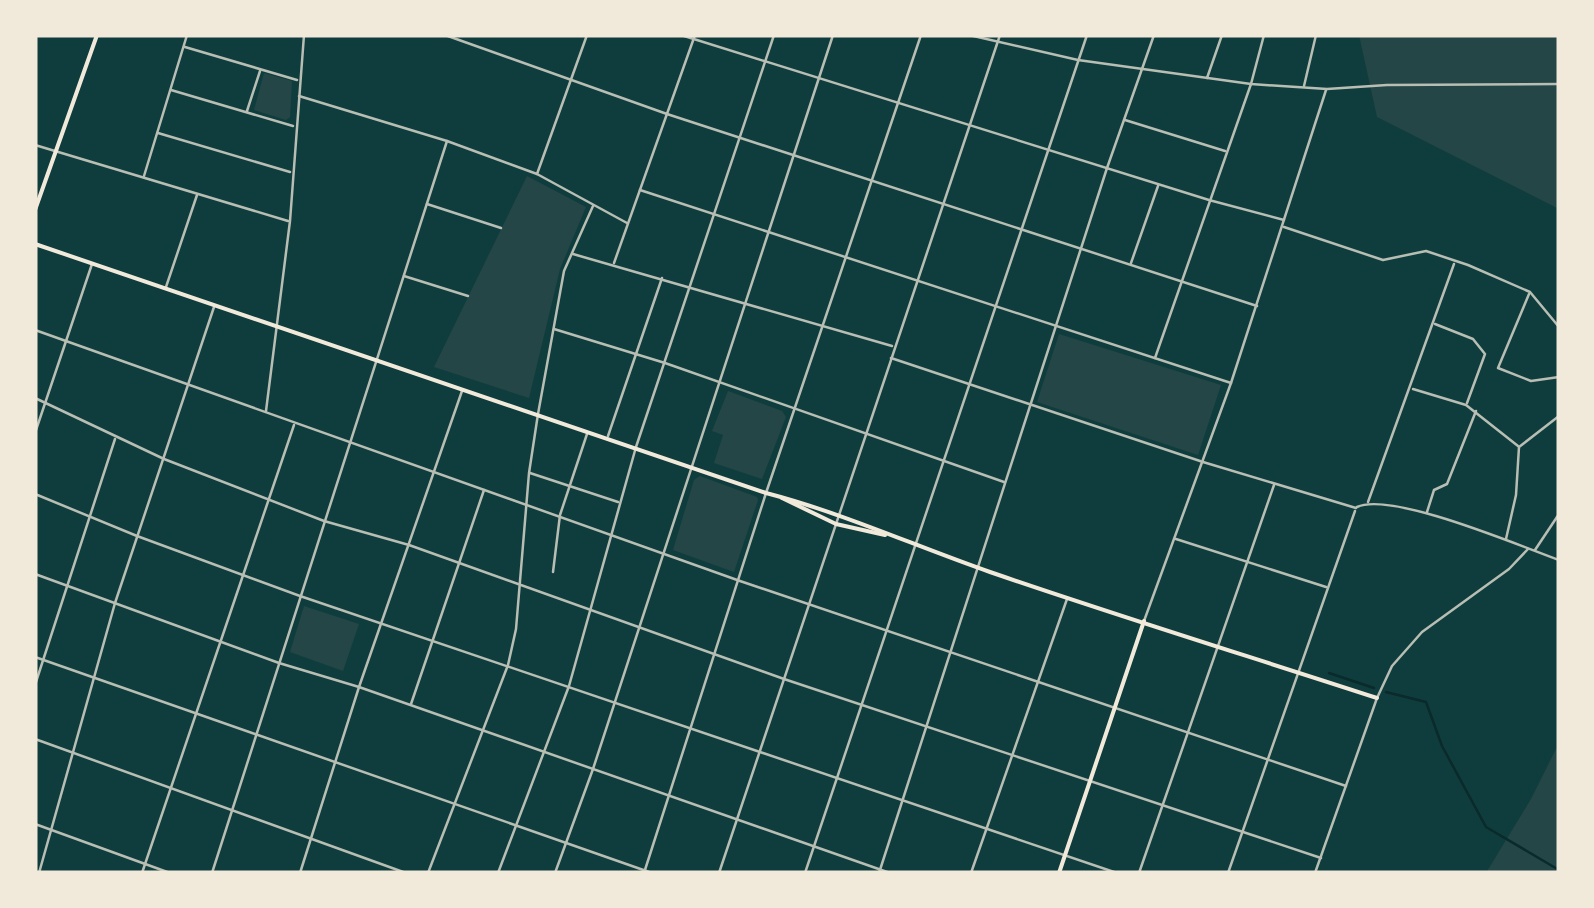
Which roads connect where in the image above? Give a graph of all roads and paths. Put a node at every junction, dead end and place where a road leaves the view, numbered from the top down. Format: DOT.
graph roads {
  1 [pos="98,35"];
  2 [pos="186,35"];
  3 [pos="304,35"];
  4 [pos="446,35"];
  5 [pos="587,35"];
  6 [pos="681,35"];
  7 [pos="774,35"];
  8 [pos="833,35"];
  9 [pos="921,35"];
  10 [pos="969,35"];
  11 [pos="1000,35"];
  12 [pos="1087,35"];
  13 [pos="1154,35"];
  14 [pos="1222,35"];
  15 [pos="1264,35"];
  16 [pos="1316,35"];
  17 [pos="694,38"];
  18 [pos="997,42"];
  19 [pos="183,46"];
  20 [pos="1078,60"];
  21 [pos="765,62"];
  22 [pos="260,70"];
  23 [pos="1142,70"];
  24 [pos="819,79"];
  25 [pos="1207,79"];
  26 [pos="571,80"];
  27 [pos="299,81"];
  28 [pos="1251,84"];
  29 [pos="1559,84"];
  30 [pos="1304,87"];
  31 [pos="1327,88"];
  32 [pos="170,90"];
  33 [pos="298,96"];
  34 [pos="898,104"];
  35 [pos="247,112"];
  36 [pos="667,114"];
  37 [pos="1123,119"];
  38 [pos="969,126"];
  39 [pos="295,127"];
  40 [pos="157,132"];
  41 [pos="740,138"];
  42 [pos="447,140"];
  43 [pos="35,145"];
  44 [pos="1048,150"];
  45 [pos="56,152"];
  46 [pos="1225,152"];
  47 [pos="794,156"];
  48 [pos="1107,168"];
  49 [pos="292,173"];
  50 [pos="536,174"];
  51 [pos="143,178"];
  52 [pos="872,181"];
  53 [pos="1158,184"];
  54 [pos="640,190"];
  55 [pos="198,194"];
  56 [pos="1209,200"];
  57 [pos="426,204"];
  58 [pos="943,204"];
  59 [pos="593,206"];
  60 [pos="35,210"];
  61 [pos="712,214"];
  62 [pos="1284,220"];
  63 [pos="290,221"];
  64 [pos="628,223"];
  65 [pos="1282,227"];
  66 [pos="501,228"];
  67 [pos="1021,230"];
  68 [pos="768,232"];
  69 [pos="35,244"];
  70 [pos="1081,249"];
  71 [pos="572,254"];
  72 [pos="846,258"];
  73 [pos="1455,261"];
  74 [pos="92,264"];
  75 [pos="614,264"];
  76 [pos="1130,265"];
  77 [pos="403,275"];
  78 [pos="662,278"];
  79 [pos="917,281"];
  80 [pos="1181,281"];
  81 [pos="689,286"];
  82 [pos="165,289"];
  83 [pos="1530,292"];
  84 [pos="468,296"];
  85 [pos="745,304"];
  86 [pos="214,306"];
  87 [pos="1257,306"];
  88 [pos="995,307"];
  89 [pos="1434,324"];
  90 [pos="822,326"];
  91 [pos="277,327"];
  92 [pos="1056,327"];
  93 [pos="1559,327"];
  94 [pos="554,329"];
  95 [pos="35,330"];
  96 [pos="66,341"];
  97 [pos="895,347"];
  98 [pos="636,354"];
  99 [pos="891,358"];
  100 [pos="1154,360"];
  101 [pos="376,361"];
  102 [pos="665,362"];
  103 [pos="1559,377"];
  104 [pos="721,382"];
  105 [pos="1231,383"];
  106 [pos="188,384"];
  107 [pos="970,384"];
  108 [pos="1410,388"];
  109 [pos="462,391"];
  110 [pos="35,398"];
  111 [pos="45,404"];
  112 [pos="1030,404"];
  113 [pos="1466,406"];
  114 [pos="794,410"];
  115 [pos="1476,411"];
  116 [pos="538,414"];
  117 [pos="266,415"];
  118 [pos="1559,416"];
  119 [pos="294,425"];
  120 [pos="588,431"];
  121 [pos="35,433"];
  122 [pos="866,435"];
  123 [pos="116,437"];
  124 [pos="607,438"];
  125 [pos="349,444"];
  126 [pos="636,447"];
  127 [pos="1519,448"];
  128 [pos="164,459"];
  129 [pos="944,462"];
  130 [pos="1203,462"];
  131 [pos="693,466"];
  132 [pos="434,472"];
  133 [pos="529,473"];
  134 [pos="1005,483"];
  135 [pos="1274,483"];
  136 [pos="569,485"];
  137 [pos="484,490"];
  138 [pos="766,492"];
  139 [pos="35,494"];
  140 [pos="778,496"];
  141 [pos="268,501"];
  142 [pos="1368,502"];
  143 [pos="620,503"];
  144 [pos="526,504"];
  145 [pos="1356,508"];
  146 [pos="1426,513"];
  147 [pos="840,514"];
  148 [pos="1559,514"];
  149 [pos="560,516"];
  150 [pos="90,517"];
  151 [pos="324,522"];
  152 [pos="836,524"];
  153 [pos="611,533"];
  154 [pos="887,535"];
  155 [pos="138,536"];
  156 [pos="1175,538"];
  157 [pos="1505,541"];
  158 [pos="409,545"];
  159 [pos="915,546"];
  160 [pos="1528,549"];
  161 [pos="1534,551"];
  162 [pos="665,552"];
  163 [pos="1559,560"];
  164 [pos="460,562"];
  165 [pos="1248,562"];
  166 [pos="978,567"];
  167 [pos="553,572"];
  168 [pos="35,574"];
  169 [pos="243,574"];
  170 [pos="740,582"];
  171 [pos="520,584"];
  172 [pos="68,586"];
  173 [pos="1328,588"];
  174 [pos="300,596"];
  175 [pos="1067,598"];
  176 [pos="115,603"];
  177 [pos="808,605"];
  178 [pos="591,609"];
  179 [pos="1144,622"];
  180 [pos="382,623"];
  181 [pos="640,626"];
  182 [pos="886,632"];
  183 [pos="433,639"];
  184 [pos="220,640"];
  185 [pos="1219,646"];
  186 [pos="950,653"];
  187 [pos="717,655"];
  188 [pos="35,657"];
  189 [pos="44,660"];
  190 [pos="279,663"];
  191 [pos="508,666"];
  192 [pos="1298,672"];
  193 [pos="94,678"];
  194 [pos="784,679"];
  195 [pos="1038,682"];
  196 [pos="35,685"];
  197 [pos="569,686"];
  198 [pos="358,687"];
  199 [pos="1377,698"];
  200 [pos="616,702"];
  201 [pos="410,705"];
  202 [pos="862,705"];
  203 [pos="1116,708"];
  204 [pos="194,712"];
  205 [pos="927,726"];
  206 [pos="693,729"];
  207 [pos="484,731"];
  208 [pos="1189,733"];
  209 [pos="256,734"];
  210 [pos="35,739"];
  211 [pos="760,751"];
  212 [pos="546,752"];
  213 [pos="74,753"];
  214 [pos="1012,755"];
  215 [pos="1268,760"];
  216 [pos="335,762"];
  217 [pos="593,769"];
  218 [pos="837,778"];
  219 [pos="1090,781"];
  220 [pos="1346,786"];
  221 [pos="169,789"];
  222 [pos="670,796"];
  223 [pos="903,800"];
  224 [pos="455,804"];
  225 [pos="1164,805"];
  226 [pos="232,811"];
  227 [pos="737,819"];
  228 [pos="35,824"];
  229 [pos="516,826"];
  230 [pos="986,828"];
  231 [pos="50,830"];
  232 [pos="1242,832"];
  233 [pos="310,839"];
  234 [pos="565,843"];
  235 [pos="814,846"];
  236 [pos="1065,855"];
  237 [pos="1321,858"];
  238 [pos="145,864"];
  239 [pos="880,871"];
  240 [pos="644,872"];
  241 [pos="39,873"];
  242 [pos="142,873"];
  243 [pos="170,873"];
  244 [pos="212,873"];
  245 [pos="300,873"];
  246 [pos="406,873"];
  247 [pos="428,873"];
  248 [pos="498,873"];
  249 [pos="555,873"];
  250 [pos="652,873"];
  251 [pos="719,873"];
  252 [pos="805,873"];
  253 [pos="890,873"];
  254 [pos="971,873"];
  255 [pos="1059,873"];
  256 [pos="1116,873"];
  257 [pos="1140,873"];
  258 [pos="1228,873"];
  259 [pos="1315,873"];
  1 -- 45 [label="main road"];
  2 -- 19 [label="street"];
  3 -- 27 [label="street"];
  4 -- 26 [label="street"];
  5 -- 26 [label="street"];
  6 -- 17 [label="street"];
  7 -- 21 [label="street"];
  8 -- 24 [label="street"];
  9 -- 34 [label="street"];
  10 -- 18 [label="street"];
  11 -- 18 [label="street"];
  12 -- 20 [label="street"];
  13 -- 23 [label="street"];
  14 -- 25 [label="street"];
  15 -- 28 [label="street"];
  16 -- 30 [label="street"];
  17 -- 21 [label="street"];
  17 -- 36 [label="street"];
  18 -- 20 [label="street"];
  18 -- 38 [label="street"];
  19 -- 22 [label="street"];
  19 -- 32 [label="street"];
  20 -- 23 [label="street"];
  20 -- 44 [label="street"];
  21 -- 24 [label="street"];
  21 -- 41 [label="street"];
  22 -- 27 [label="street"];
  22 -- 35 [label="street"];
  23 -- 25 [label="street"];
  23 -- 37 [label="street"];
  24 -- 34 [label="street"];
  24 -- 47 [label="street"];
  25 -- 28 [label="street"];
  26 -- 36 [label="street"];
  26 -- 50 [label="street"];
  27 -- 33 [label="street"];
  28 -- 30 [label="street"];
  28 -- 46 [label="street"];
  29 -- 31 [label="street"];
  30 -- 31 [label="street"];
  31 -- 62 [label="street"];
  32 -- 35 [label="street"];
  32 -- 40 [label="street"];
  33 -- 39 [label="street"];
  33 -- 42 [label="street"];
  34 -- 38 [label="street"];
  34 -- 52 [label="street"];
  35 -- 39 [label="street"];
  36 -- 41 [label="street"];
  36 -- 54 [label="street"];
  37 -- 46 [label="street"];
  37 -- 48 [label="street"];
  38 -- 44 [label="street"];
  38 -- 58 [label="street"];
  39 -- 49 [label="street"];
  40 -- 49 [label="street"];
  40 -- 51 [label="street"];
  41 -- 47 [label="street"];
  41 -- 61 [label="street"];
  42 -- 50 [label="street"];
  42 -- 57 [label="street"];
  43 -- 45 [label="street"];
  44 -- 48 [label="street"];
  44 -- 67 [label="street"];
  45 -- 51 [label="street"];
  45 -- 60 [label="main road"];
  46 -- 56 [label="street"];
  47 -- 52 [label="street"];
  47 -- 68 [label="street"];
  48 -- 53 [label="street"];
  48 -- 70 [label="street"];
  49 -- 63 [label="street"];
  50 -- 59 [label="street"];
  51 -- 55 [label="street"];
  52 -- 58 [label="street"];
  52 -- 72 [label="street"];
  53 -- 56 [label="street"];
  53 -- 76 [label="street"];
  54 -- 61 [label="street"];
  54 -- 64 [label="street"];
  55 -- 63 [label="street"];
  55 -- 82 [label="street"];
  56 -- 62 [label="street"];
  56 -- 80 [label="street"];
  57 -- 66 [label="street"];
  57 -- 77 [label="street"];
  58 -- 67 [label="street"];
  58 -- 79 [label="street"];
  59 -- 64 [label="street"];
  59 -- 71 [label="street"];
  61 -- 68 [label="street"];
  61 -- 81 [label="street"];
  62 -- 65 [label="street"];
  63 -- 91 [label="street"];
  64 -- 75 [label="street"];
  65 -- 73 [label="street"];
  65 -- 87 [label="street"];
  67 -- 70 [label="street"];
  67 -- 88 [label="street"];
  68 -- 72 [label="street"];
  68 -- 85 [label="street"];
  69 -- 74 [label="main road"];
  70 -- 76 [label="street"];
  70 -- 92 [label="street"];
  71 -- 75 [label="street"];
  71 -- 94 [label="street"];
  72 -- 79 [label="street"];
  72 -- 90 [label="street"];
  73 -- 83 [label="street"];
  73 -- 89 [label="street"];
  74 -- 82 [label="main road"];
  74 -- 96 [label="street"];
  75 -- 78 [label="street"];
  76 -- 80 [label="street"];
  77 -- 84 [label="street"];
  77 -- 101 [label="street"];
  78 -- 81 [label="street"];
  78 -- 98 [label="street"];
  79 -- 88 [label="street"];
  79 -- 97 [label="street"];
  80 -- 87 [label="street"];
  80 -- 100 [label="street"];
  81 -- 85 [label="street"];
  81 -- 102 [label="street"];
  82 -- 86 [label="main road"];
  83 -- 93 [label="street"];
  83 -- 103 [label="street"];
  85 -- 90 [label="street"];
  85 -- 104 [label="street"];
  86 -- 91 [label="main road"];
  86 -- 106 [label="street"];
  87 -- 105 [label="street"];
  88 -- 92 [label="street"];
  88 -- 107 [label="street"];
  89 -- 108 [label="street"];
  89 -- 113 [label="street"];
  90 -- 97 [label="street"];
  90 -- 114 [label="street"];
  91 -- 101 [label="main road"];
  91 -- 117 [label="street"];
  92 -- 100 [label="street"];
  92 -- 112 [label="street"];
  94 -- 98 [label="street"];
  94 -- 116 [label="street"];
  95 -- 96 [label="street"];
  96 -- 106 [label="street"];
  96 -- 111 [label="street"];
  97 -- 99 [label="street"];
  98 -- 102 [label="street"];
  98 -- 124 [label="street"];
  99 -- 107 [label="street"];
  99 -- 122 [label="street"];
  100 -- 105 [label="street"];
  101 -- 109 [label="main road"];
  101 -- 125 [label="street"];
  102 -- 104 [label="street"];
  102 -- 126 [label="street"];
  104 -- 114 [label="street"];
  104 -- 131 [label="street"];
  105 -- 130 [label="street"];
  106 -- 117 [label="street"];
  106 -- 128 [label="street"];
  107 -- 112 [label="street"];
  107 -- 129 [label="street"];
  108 -- 113 [label="street"];
  108 -- 142 [label="street"];
  109 -- 116 [label="main road"];
  109 -- 132 [label="street"];
  110 -- 111 [label="street"];
  111 -- 121 [label="street"];
  111 -- 123 [label="street"];
  112 -- 130 [label="street"];
  112 -- 134 [label="street"];
  113 -- 115 [label="street"];
  114 -- 122 [label="street"];
  114 -- 138 [label="street"];
  115 -- 127 [label="street"];
  115 -- 146 [label="street"];
  116 -- 120 [label="main road"];
  116 -- 133 [label="street"];
  117 -- 119 [label="street"];
  118 -- 127 [label="street"];
  119 -- 125 [label="street"];
  119 -- 141 [label="street"];
  120 -- 124 [label="main road"];
  120 -- 136 [label="street"];
  122 -- 129 [label="street"];
  122 -- 147 [label="street"];
  123 -- 128 [label="street"];
  123 -- 150 [label="street"];
  124 -- 126 [label="main road"];
  125 -- 132 [label="street"];
  125 -- 151 [label="street"];
  126 -- 131 [label="main road"];
  126 -- 143 [label="street"];
  127 -- 157 [label="street"];
  128 -- 141 [label="street"];
  128 -- 155 [label="street"];
  129 -- 134 [label="street"];
  129 -- 159 [label="street"];
  130 -- 135 [label="street"];
  130 -- 156 [label="street"];
  131 -- 138 [label="main road"];
  131 -- 162 [label="street"];
  132 -- 137 [label="street"];
  132 -- 158 [label="street"];
  133 -- 136 [label="street"];
  133 -- 144 [label="street"];
  134 -- 166 [label="street"];
  135 -- 145 [label="street"];
  135 -- 165 [label="street"];
  136 -- 143 [label="street"];
  136 -- 149 [label="street"];
  137 -- 144 [label="street"];
  137 -- 164 [label="street"];
  138 -- 140 [label="main road"];
  138 -- 170 [label="street"];
  139 -- 150 [label="street"];
  140 -- 147 [label="main road"];
  140 -- 152 [label="main road"];
  141 -- 151 [label="street"];
  141 -- 169 [label="street"];
  142 -- 145 [label="street"];
  142 -- 146 [label="street"];
  143 -- 153 [label="street"];
  144 -- 149 [label="street"];
  144 -- 171 [label="street"];
  145 -- 173 [label="street"];
  146 -- 157 [label="street"];
  147 -- 152 [label="street"];
  147 -- 154 [label="main road"];
  148 -- 161 [label="street"];
  149 -- 153 [label="street"];
  149 -- 167 [label="street"];
  150 -- 155 [label="street"];
  150 -- 172 [label="street"];
  151 -- 158 [label="street"];
  151 -- 174 [label="street"];
  152 -- 154 [label="main road"];
  152 -- 177 [label="street"];
  153 -- 162 [label="street"];
  153 -- 178 [label="street"];
  154 -- 159 [label="main road"];
  155 -- 169 [label="street"];
  155 -- 176 [label="street"];
  156 -- 165 [label="street"];
  156 -- 179 [label="street"];
  157 -- 160 [label="street"];
  158 -- 164 [label="street"];
  158 -- 180 [label="street"];
  159 -- 166 [label="main road"];
  159 -- 182 [label="street"];
  160 -- 161 [label="street"];
  160 -- 199 [label="street"];
  161 -- 163 [label="street"];
  162 -- 170 [label="street"];
  162 -- 181 [label="street"];
  164 -- 171 [label="street"];
  164 -- 183 [label="street"];
  165 -- 173 [label="street"];
  165 -- 185 [label="street"];
  166 -- 175 [label="main road"];
  166 -- 186 [label="street"];
  168 -- 172 [label="street"];
  169 -- 174 [label="street"];
  169 -- 184 [label="street"];
  170 -- 177 [label="street"];
  170 -- 187 [label="street"];
  171 -- 178 [label="street"];
  171 -- 191 [label="street"];
  172 -- 176 [label="street"];
  172 -- 189 [label="street"];
  173 -- 192 [label="street"];
  174 -- 180 [label="street"];
  174 -- 190 [label="street"];
  175 -- 179 [label="main road"];
  175 -- 195 [label="street"];
  176 -- 184 [label="street"];
  176 -- 193 [label="street"];
  177 -- 182 [label="street"];
  177 -- 194 [label="street"];
  178 -- 181 [label="street"];
  178 -- 197 [label="street"];
  179 -- 185 [label="main road"];
  179 -- 203 [label="main road"];
  180 -- 183 [label="street"];
  180 -- 198 [label="street"];
  181 -- 187 [label="street"];
  181 -- 200 [label="street"];
  182 -- 186 [label="street"];
  182 -- 202 [label="street"];
  183 -- 191 [label="street"];
  183 -- 201 [label="street"];
  184 -- 190 [label="street"];
  184 -- 204 [label="street"];
  185 -- 192 [label="main road"];
  185 -- 208 [label="street"];
  186 -- 195 [label="street"];
  186 -- 205 [label="street"];
  187 -- 194 [label="street"];
  187 -- 206 [label="street"];
  188 -- 189 [label="street"];
  189 -- 193 [label="street"];
  189 -- 196 [label="street"];
  190 -- 198 [label="street"];
  190 -- 209 [label="street"];
  191 -- 197 [label="street"];
  191 -- 207 [label="street"];
  192 -- 199 [label="main road"];
  192 -- 215 [label="street"];
  193 -- 204 [label="street"];
  193 -- 213 [label="street"];
  194 -- 202 [label="street"];
  194 -- 211 [label="street"];
  195 -- 203 [label="street"];
  195 -- 214 [label="street"];
  197 -- 200 [label="street"];
  197 -- 212 [label="street"];
  198 -- 201 [label="street"];
  198 -- 216 [label="street"];
  199 -- 220 [label="street"];
  200 -- 206 [label="street"];
  200 -- 217 [label="street"];
  201 -- 207 [label="street"];
  202 -- 205 [label="street"];
  202 -- 218 [label="street"];
  203 -- 208 [label="street"];
  203 -- 219 [label="main road"];
  204 -- 209 [label="street"];
  204 -- 221 [label="street"];
  205 -- 214 [label="street"];
  205 -- 223 [label="street"];
  206 -- 211 [label="street"];
  206 -- 222 [label="street"];
  207 -- 212 [label="street"];
  207 -- 224 [label="street"];
  208 -- 215 [label="street"];
  208 -- 225 [label="street"];
  209 -- 216 [label="street"];
  209 -- 226 [label="street"];
  210 -- 213 [label="street"];
  211 -- 218 [label="street"];
  211 -- 227 [label="street"];
  212 -- 217 [label="street"];
  212 -- 229 [label="street"];
  213 -- 221 [label="street"];
  213 -- 231 [label="street"];
  214 -- 219 [label="street"];
  214 -- 230 [label="street"];
  215 -- 220 [label="street"];
  215 -- 232 [label="street"];
  216 -- 224 [label="street"];
  216 -- 233 [label="street"];
  217 -- 222 [label="street"];
  217 -- 234 [label="street"];
  218 -- 223 [label="street"];
  218 -- 235 [label="street"];
  219 -- 225 [label="street"];
  219 -- 236 [label="main road"];
  220 -- 237 [label="street"];
  221 -- 226 [label="street"];
  221 -- 238 [label="street"];
  222 -- 227 [label="street"];
  222 -- 240 [label="street"];
  223 -- 230 [label="street"];
  223 -- 239 [label="street"];
  224 -- 229 [label="street"];
  224 -- 247 [label="street"];
  225 -- 232 [label="street"];
  225 -- 257 [label="street"];
  226 -- 233 [label="street"];
  226 -- 244 [label="street"];
  227 -- 235 [label="street"];
  227 -- 251 [label="street"];
  228 -- 231 [label="street"];
  229 -- 234 [label="street"];
  229 -- 248 [label="street"];
  230 -- 236 [label="street"];
  230 -- 254 [label="street"];
  231 -- 238 [label="street"];
  231 -- 241 [label="street"];
  232 -- 237 [label="street"];
  232 -- 258 [label="street"];
  233 -- 245 [label="street"];
  233 -- 246 [label="street"];
  234 -- 240 [label="street"];
  234 -- 249 [label="street"];
  235 -- 239 [label="street"];
  235 -- 252 [label="street"];
  236 -- 255 [label="main road"];
  236 -- 256 [label="street"];
  237 -- 259 [label="street"];
  238 -- 242 [label="street"];
  238 -- 243 [label="street"];
  239 -- 253 [label="street"];
  240 -- 250 [label="street"];
}
